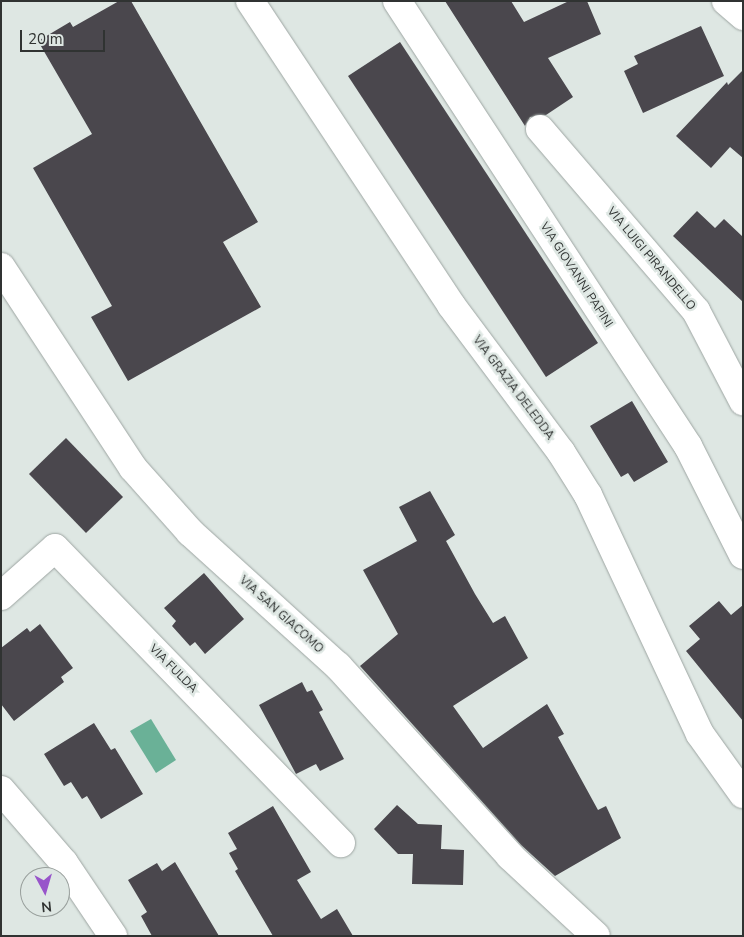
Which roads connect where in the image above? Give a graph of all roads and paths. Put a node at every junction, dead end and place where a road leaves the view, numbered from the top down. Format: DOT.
graph roads {
  1 [pos="250,1"];
  2 [pos="397,1"];
  3 [pos="726,1"];
  4 [pos="743,16"];
  5 [pos="540,129"];
  6 [pos="1,267"];
  7 [pos="743,401"];
  8 [pos="743,555"];
  9 [pos="1,596"];
  10 [pos="1,790"];
  11 [pos="743,794"];
  12 [pos="341,843"];
  13 [pos="583,931"];
  14 [pos="113,936"];
  1 -- 11 [label="street, VIA GRAZIA DELEDDA"];
  2 -- 8 [label="street, VIA GIOVANNI PAPINI"];
  3 -- 4 [label="street"];
  5 -- 7 [label="street, VIA LUIGI PIRANDELLO"];
  6 -- 13 [label="street, VIA SAN GIACOMO"];
  9 -- 12 [label="street, VIA FULDA"];
  10 -- 14 [label="street"];
}
